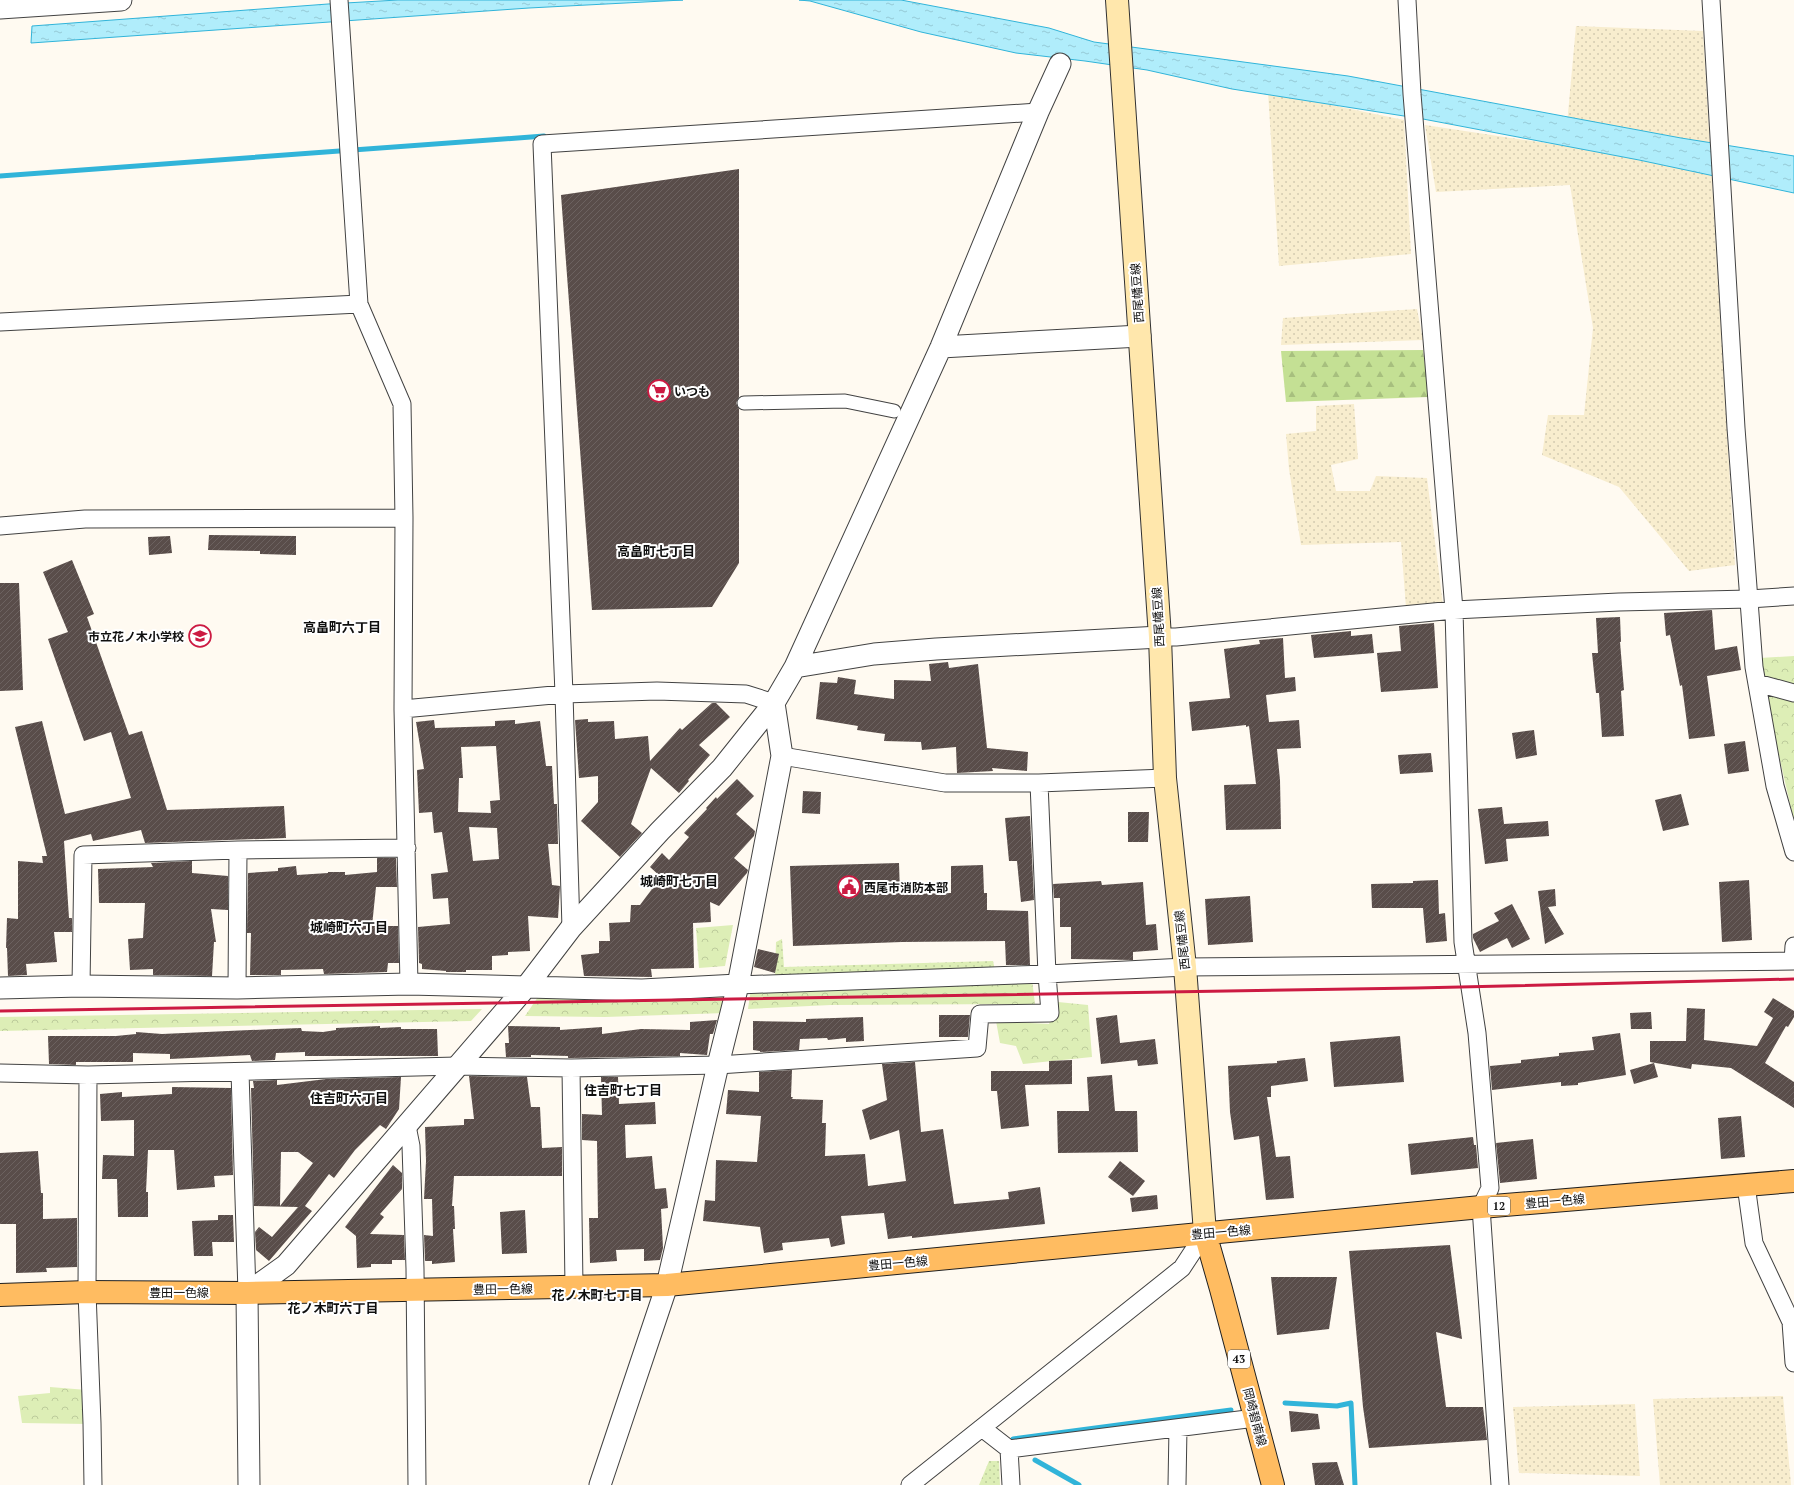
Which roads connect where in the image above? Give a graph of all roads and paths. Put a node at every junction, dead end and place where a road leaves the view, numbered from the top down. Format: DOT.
graph roads {
  1 [pos="121,0"];
  2 [pos="339,0"];
  3 [pos="1117,0"];
  4 [pos="1407,0"];
  5 [pos="1712,0"];
  6 [pos="39,3"];
  7 [pos="0,8"];
  8 [pos="1060,64"];
  9 [pos="1038,112"];
  10 [pos="359,304"];
  11 [pos="0,322"];
  12 [pos="1140,336"];
  13 [pos="941,347"];
  14 [pos="744,403"];
  15 [pos="894,411"];
  16 [pos="404,518"];
  17 [pos="0,526"];
  18 [pos="1794,596"];
  19 [pos="1749,599"];
  20 [pos="1454,610"];
  21 [pos="1160,637"];
  22 [pos="795,667"];
  23 [pos="1757,683"];
  24 [pos="1794,693"];
  25 [pos="564,694"];
  26 [pos="774,703"];
  27 [pos="403,709"];
  28 [pos="782,756"];
  29 [pos="1165,778"];
  30 [pos="1039,783"];
  31 [pos="407,848"];
  32 [pos="238,850"];
  33 [pos="1794,852"];
  34 [pos="571,928"];
  35 [pos="1794,956"];
  36 [pos="1466,965"];
  37 [pos="1185,967"];
  38 [pos="1047,974"];
  39 [pos="409,984"];
  40 [pos="738,985"];
  41 [pos="81,986"];
  42 [pos="526,987"];
  43 [pos="0,988"];
  44 [pos="238,988"];
  45 [pos="457,1066"];
  46 [pos="718,1066"];
  47 [pos="570,1068"];
  48 [pos="240,1072"];
  49 [pos="0,1073"];
  50 [pos="88,1075"];
  51 [pos="408,1126"];
  52 [pos="1792,1178"];
  53 [pos="1746,1185"];
  54 [pos="1482,1207"];
  55 [pos="1205,1233"];
  56 [pos="668,1285"];
  57 [pos="574,1287"];
  58 [pos="416,1290"];
  59 [pos="87,1292"];
  60 [pos="247,1292"];
  61 [pos="0,1295"];
  62 [pos="1794,1363"];
  63 [pos="1255,1418"];
  64 [pos="982,1428"];
  65 [pos="1178,1428"];
  66 [pos="1009,1449"];
  67 [pos="93,1485"];
  68 [pos="249,1485"];
  69 [pos="417,1485"];
  70 [pos="600,1485"];
  71 [pos="910,1485"];
  72 [pos="1011,1485"];
  73 [pos="1177,1485"];
  74 [pos="1272,1485"];
  75 [pos="1500,1485"];
  1 -- 6 [label="street"];
  2 -- 10 [label="street"];
  3 -- 12 [label="main road, 西尾幡豆線"];
  4 -- 20 [label="street"];
  5 -- 19 [label="street"];
  6 -- 7 [label="street"];
  8 -- 9 [label="street"];
  9 -- 13 [label="street"];
  9 -- 25 [label="street"];
  10 -- 11 [label="street"];
  10 -- 16 [label="street"];
  12 -- 13 [label="street"];
  12 -- 21 [label="main road, 西尾幡豆線"];
  13 -- 22 [label="street"];
  14 -- 15 [label="street"];
  16 -- 17 [label="street"];
  16 -- 27 [label="street"];
  18 -- 19 [label="street"];
  19 -- 20 [label="street"];
  19 -- 23 [label="street"];
  20 -- 21 [label="street"];
  20 -- 36 [label="street"];
  21 -- 22 [label="street"];
  21 -- 29 [label="main road, 西尾幡豆線"];
  22 -- 26 [label="street"];
  23 -- 24 [label="street"];
  23 -- 33 [label="street"];
  25 -- 26 [label="street"];
  25 -- 27 [label="street"];
  25 -- 34 [label="street"];
  26 -- 28 [label="street"];
  26 -- 34 [label="street"];
  27 -- 31 [label="street"];
  28 -- 30 [label="street"];
  28 -- 40 [label="street"];
  29 -- 30 [label="street"];
  29 -- 37 [label="main road, 西尾幡豆線"];
  30 -- 38 [label="street"];
  31 -- 32 [label="street"];
  31 -- 39 [label="street"];
  32 -- 41 [label="street"];
  32 -- 44 [label="street"];
  34 -- 42 [label="street"];
  35 -- 36 [label="street"];
  36 -- 37 [label="street"];
  36 -- 54 [label="street"];
  37 -- 38 [label="street"];
  37 -- 55 [label="main road, 西尾幡豆線"];
  38 -- 40 [label="street"];
  38 -- 46 [label="street"];
  39 -- 42 [label="street"];
  39 -- 44 [label="street"];
  40 -- 42 [label="street"];
  40 -- 46 [label="street"];
  41 -- 43 [label="street"];
  41 -- 44 [label="street"];
  42 -- 45 [label="street"];
  45 -- 47 [label="street"];
  45 -- 48 [label="street"];
  45 -- 51 [label="street"];
  46 -- 47 [label="street"];
  46 -- 56 [label="street"];
  47 -- 57 [label="street"];
  48 -- 50 [label="street"];
  48 -- 60 [label="street"];
  49 -- 50 [label="street"];
  50 -- 59 [label="street"];
  51 -- 58 [label="street"];
  51 -- 60 [label="street"];
  52 -- 53 [label="main road, 豊田一色線 / 12"];
  53 -- 54 [label="main road, 豊田一色線 / 12"];
  53 -- 62 [label="street"];
  54 -- 55 [label="main road, 豊田一色線 / 12"];
  54 -- 75 [label="street"];
  55 -- 56 [label="main road, 豊田一色線 / 12"];
  55 -- 63 [label="main road, 岡崎碧南線 / 43"];
  55 -- 64 [label="street"];
  56 -- 57 [label="main road, 豊田一色線 / 12"];
  56 -- 70 [label="street"];
  57 -- 58 [label="main road, 豊田一色線 / 12"];
  58 -- 60 [label="main road, 豊田一色線 / 12"];
  58 -- 69 [label="street"];
  59 -- 60 [label="main road, 豊田一色線 / 12"];
  59 -- 61 [label="main road, 豊田一色線 / 12"];
  59 -- 67 [label="street"];
  60 -- 68 [label="street"];
  63 -- 65 [label="street"];
  63 -- 74 [label="main road, 岡崎碧南線 / 43"];
  64 -- 66 [label="street"];
  64 -- 71 [label="street"];
  65 -- 66 [label="street"];
  65 -- 73 [label="street"];
  66 -- 72 [label="street"];
}
